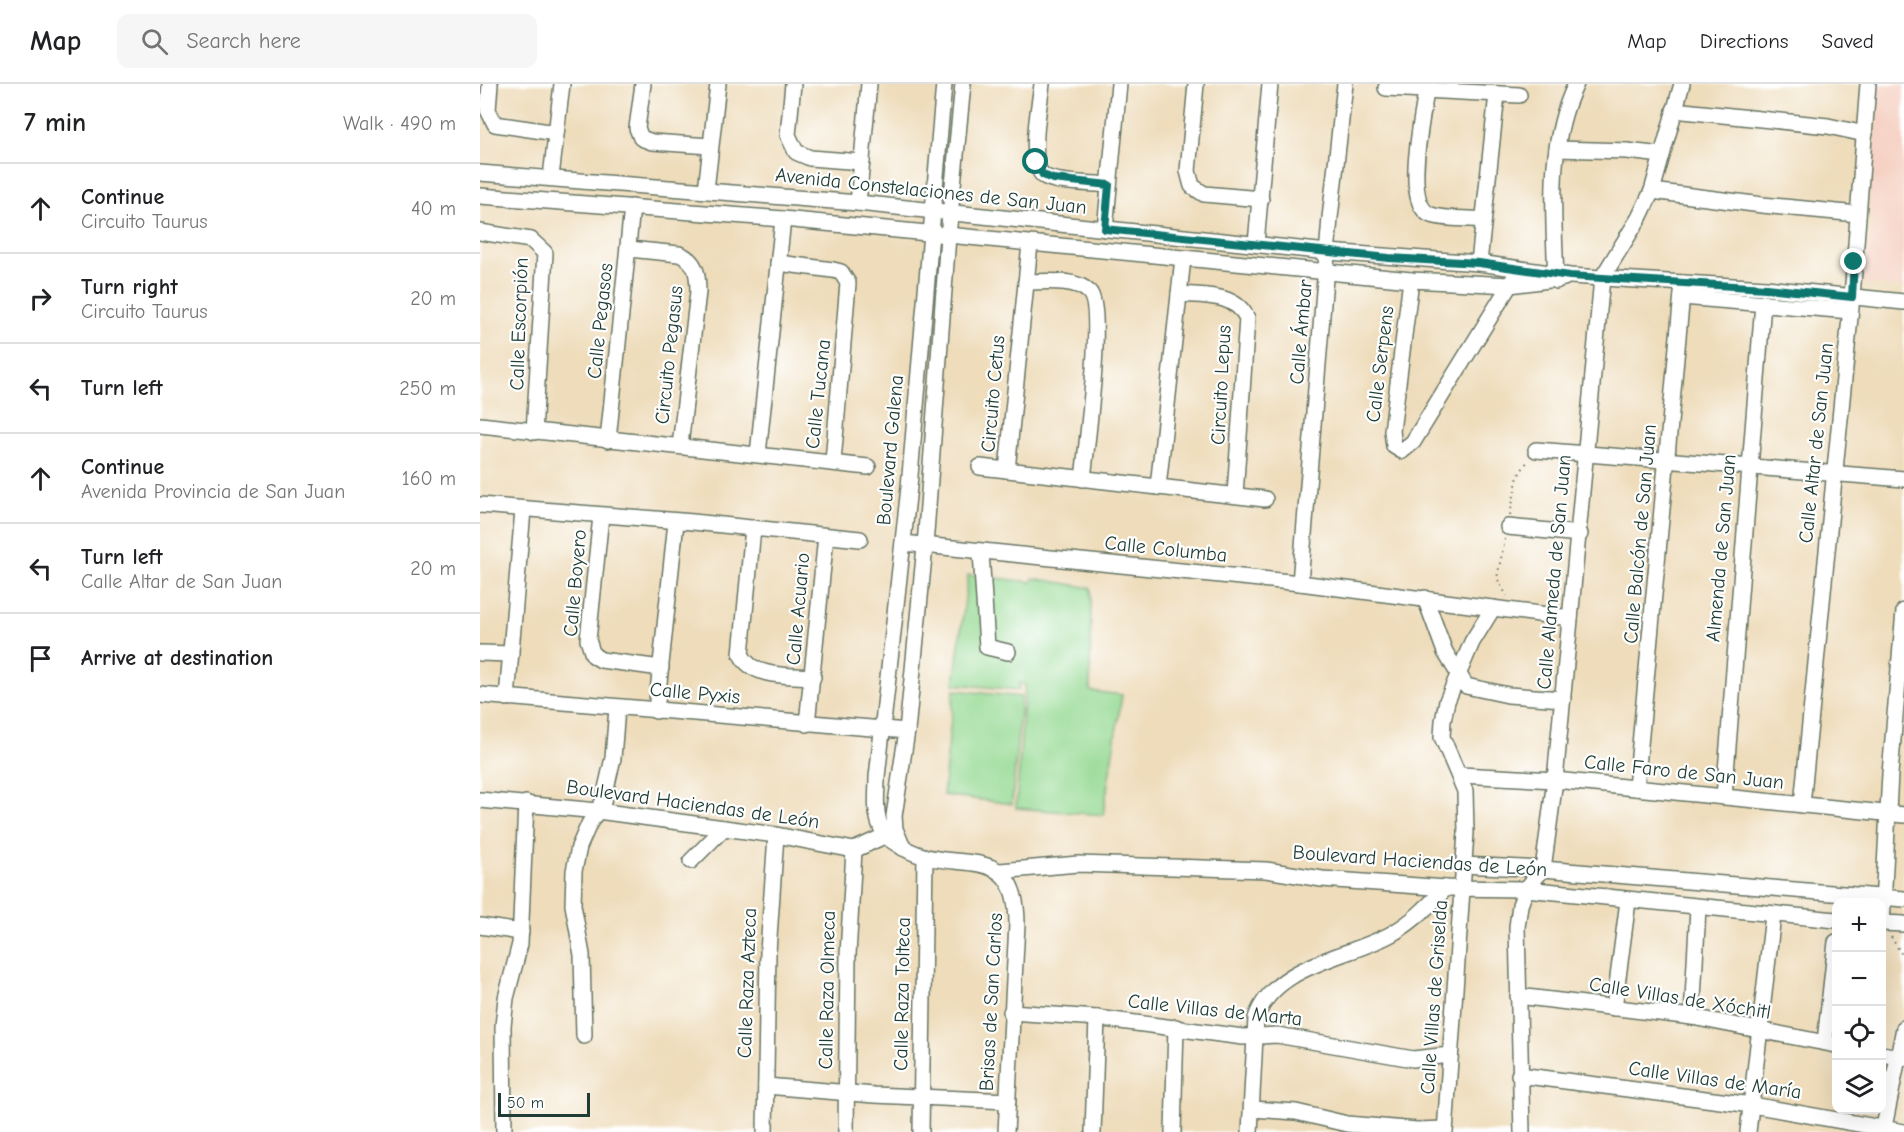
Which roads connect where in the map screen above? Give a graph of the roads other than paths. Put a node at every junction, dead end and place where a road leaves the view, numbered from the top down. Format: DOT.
graph roads {
  1 [pos="490,84"];
  2 [pos="562,84"];
  3 [pos="643,84"];
  4 [pos="718,84"];
  5 [pos="793,84"];
  6 [pos="869,84"];
  7 [pos="945,84"];
  8 [pos="963,84"];
  9 [pos="1042,84"];
  10 [pos="1119,84"];
  11 [pos="1196,84"];
  12 [pos="1270,84"];
  13 [pos="1345,84"];
  14 [pos="1576,84"];
  15 [pos="1682,84"];
  16 [pos="1868,84"];
  17 [pos="1386,88"];
  18 [pos="1426,91"];
  19 [pos="1497,94"];
  20 [pos="1520,95"];
  21 [pos="1674,110"];
  22 [pos="556,133"];
  23 [pos="1865,134"];
  24 [pos="710,146"];
  25 [pos="1557,149"];
  26 [pos="1662,155"];
  27 [pos="862,162"];
  28 [pos="480,172"];
  29 [pos="551,177"];
  30 [pos="1109,185"];
  31 [pos="706,190"];
  32 [pos="1652,191"];
  33 [pos="480,196"];
  34 [pos="1261,199"];
  35 [pos="858,203"];
  36 [pos="632,207"];
  37 [pos="933,212"];
  38 [pos="950,214"];
  39 [pos="1858,214"];
  40 [pos="783,219"];
  41 [pos="1482,220"];
  42 [pos="1105,229"];
  43 [pos="480,232"];
  44 [pos="932,234"];
  45 [pos="948,236"];
  46 [pos="1030,244"];
  47 [pos="1256,244"];
  48 [pos="629,249"];
  49 [pos="1328,252"];
  50 [pos="1183,258"];
  51 [pos="778,263"];
  52 [pos="1479,263"];
  53 [pos="1520,268"];
  54 [pos="1327,271"];
  55 [pos="1560,277"];
  56 [pos="1602,278"];
  57 [pos="1411,280"];
  58 [pos="1026,282"];
  59 [pos="1510,285"];
  60 [pos="1682,290"];
  61 [pos="1179,294"];
  62 [pos="1904,302"];
  63 [pos="1763,303"];
  64 [pos="1851,304"];
  65 [pos="480,425"];
  66 [pos="534,432"];
  67 [pos="608,440"];
  68 [pos="680,447"];
  69 [pos="1536,450"];
  70 [pos="758,454"];
  71 [pos="1586,454"];
  72 [pos="1667,459"];
  73 [pos="832,462"];
  74 [pos="1749,465"];
  75 [pos="868,467"];
  76 [pos="980,467"];
  77 [pos="1007,470"];
  78 [pos="1833,473"];
  79 [pos="1083,479"];
  80 [pos="1904,479"];
  81 [pos="1158,486"];
  82 [pos="1235,495"];
  83 [pos="1265,499"];
  84 [pos="480,505"];
  85 [pos="523,510"];
  86 [pos="601,516"];
  87 [pos="676,522"];
  88 [pos="1508,526"];
  89 [pos="753,528"];
  90 [pos="1580,534"];
  91 [pos="826,536"];
  92 [pos="860,539"];
  93 [pos="903,543"];
  94 [pos="925,546"];
  95 [pos="981,552"];
  96 [pos="1300,583"];
  97 [pos="1425,598"];
  98 [pos="1493,608"];
  99 [pos="1904,611"];
  100 [pos="1570,618"];
  101 [pos="480,652"];
  102 [pos="1008,652"];
  103 [pos="511,654"];
  104 [pos="661,668"];
  105 [pos="813,677"];
  106 [pos="1459,677"];
  107 [pos="480,695"];
  108 [pos="507,698"];
  109 [pos="1563,699"];
  110 [pos="617,708"];
  111 [pos="656,711"];
  112 [pos="807,724"];
  113 [pos="883,731"];
  114 [pos="907,731"];
  115 [pos="1460,775"];
  116 [pos="1555,780"];
  117 [pos="1636,788"];
  118 [pos="1724,797"];
  119 [pos="480,800"];
  120 [pos="526,803"];
  121 [pos="1802,805"];
  122 [pos="598,811"];
  123 [pos="1888,814"];
  124 [pos="1904,815"];
  125 [pos="724,828"];
  126 [pos="892,828"];
  127 [pos="776,836"];
  128 [pos="854,850"];
  129 [pos="925,857"];
  130 [pos="691,861"];
  131 [pos="1464,865"];
  132 [pos="1543,869"];
  133 [pos="1000,871"];
  134 [pos="1446,888"];
  135 [pos="1463,889"];
  136 [pos="1526,889"];
  137 [pos="1882,897"];
  138 [pos="1904,899"];
  139 [pos="1628,900"];
  140 [pos="1698,908"];
  141 [pos="1773,915"];
  142 [pos="1832,920"];
  143 [pos="1886,923"];
  144 [pos="1904,924"];
  145 [pos="480,926"];
  146 [pos="521,932"];
  147 [pos="1836,952"];
  148 [pos="1518,996"];
  149 [pos="1614,1008"];
  150 [pos="1011,1012"];
  151 [pos="1692,1017"];
  152 [pos="1097,1018"];
  153 [pos="1176,1027"];
  154 [pos="1904,1028"];
  155 [pos="1760,1031"];
  156 [pos="584,1036"];
  157 [pos="1254,1036"];
  158 [pos="1831,1043"];
  159 [pos="1450,1055"];
  160 [pos="1886,1055"];
  161 [pos="1902,1058"];
  162 [pos="1519,1075"];
  163 [pos="766,1086"];
  164 [pos="846,1094"];
  165 [pos="921,1098"];
  166 [pos="1008,1101"];
  167 [pos="1752,1105"];
  168 [pos="1252,1109"];
  169 [pos="1883,1130"];
  170 [pos="1445,1131"];
  171 [pos="504,1132"];
  172 [pos="765,1132"];
  173 [pos="846,1132"];
  174 [pos="921,1132"];
  175 [pos="1006,1132"];
  176 [pos="1093,1132"];
  177 [pos="1173,1132"];
  178 [pos="1250,1132"];
  179 [pos="1522,1132"];
  180 [pos="1748,1132"];
  181 [pos="1904,1132"];
  1 -- 22 [label="street"];
  2 -- 22 [label="street"];
  3 -- 24 [label="street"];
  4 -- 24 [label="street"];
  5 -- 27 [label="street"];
  6 -- 27 [label="street"];
  7 -- 37 [label="street, Boulevard Galena"];
  8 -- 38 [label="street, Boulevard Galena"];
  9 -- 30 [label="street"];
  10 -- 30 [label="street"];
  11 -- 34 [label="street"];
  12 -- 34 [label="street"];
  13 -- 49 [label="street, Calle Ámbar"];
  14 -- 25 [label="street"];
  15 -- 21 [label="street"];
  16 -- 23 [label="street, Calle Altar de San Juan"];
  17 -- 18 [label="street"];
  18 -- 19 [label="street"];
  18 -- 41 [label="street"];
  19 -- 20 [label="street"];
  19 -- 41 [label="street"];
  21 -- 23 [label="street"];
  21 -- 26 [label="street"];
  22 -- 29 [label="street"];
  23 -- 39 [label="street, Calle Altar de San Juan"];
  24 -- 31 [label="street"];
  25 -- 26 [label="street"];
  25 -- 55 [label="street"];
  26 -- 32 [label="street"];
  27 -- 35 [label="street"];
  28 -- 29 [label="street, Avenida Constelaciones de San Juan"];
  29 -- 31 [label="street, Avenida Constelaciones de San Juan"];
  30 -- 42 [label="street"];
  31 -- 35 [label="street, Avenida Constelaciones de San Juan"];
  32 -- 39 [label="street"];
  32 -- 56 [label="street"];
  33 -- 36 [label="street"];
  34 -- 47 [label="street"];
  35 -- 37 [label="street, Avenida Constelaciones de San Juan"];
  36 -- 40 [label="street"];
  36 -- 48 [label="street, Calle Pegasos"];
  37 -- 38 [label="street, Avenida Constelaciones de San Juan"];
  37 -- 44 [label="street, Boulevard Galena"];
  38 -- 42 [label="street, Avenida Constelaciones de San Juan"];
  38 -- 45 [label="street, Boulevard Galena"];
  39 -- 64 [label="street, Calle Altar de San Juan"];
  40 -- 44 [label="street"];
  40 -- 51 [label="street"];
  41 -- 52 [label="street"];
  42 -- 47 [label="street, Avenida Constelaciones de San Juan"];
  43 -- 66 [label="street, Calle Escorpión"];
  44 -- 45 [label="street"];
  44 -- 93 [label="street, Boulevard Galena"];
  45 -- 46 [label="street"];
  45 -- 94 [label="street, Boulevard Galena"];
  46 -- 50 [label="street"];
  46 -- 58 [label="street, Circuito Cetus"];
  47 -- 49 [label="street, Avenida Constelaciones de San Juan"];
  48 -- 67 [label="street, Calle Pegasos"];
  48 -- 68 [label="street, Circuito Pegasus"];
  49 -- 52 [label="street, Avenida Constelaciones de San Juan"];
  49 -- 54 [label="street, Calle Ámbar"];
  50 -- 54 [label="street"];
  50 -- 61 [label="street"];
  51 -- 70 [label="street"];
  51 -- 73 [label="street, Calle Tucana"];
  52 -- 53 [label="street, Avenida Constelaciones de San Juan"];
  53 -- 55 [label="street, Avenida Constelaciones de San Juan"];
  53 -- 59 [label="street"];
  54 -- 57 [label="street"];
  54 -- 96 [label="street, Calle Ámbar"];
  55 -- 56 [label="street"];
  55 -- 59 [label="street"];
  56 -- 60 [label="street"];
  56 -- 71 [label="street, Calle Alameda de San Juan"];
  57 -- 59 [label="street"];
  57 -- 59 [label="street, Calle Serpens"];
  58 -- 77 [label="street, Circuito Cetus"];
  58 -- 79 [label="street"];
  60 -- 63 [label="street"];
  60 -- 64 [label="street"];
  60 -- 72 [label="street, Calle Balcón de San Juan"];
  61 -- 81 [label="street"];
  61 -- 82 [label="street, Circuito Lepus"];
  62 -- 64 [label="street"];
  63 -- 64 [label="street"];
  63 -- 74 [label="street, Almenda de San Juan"];
  64 -- 78 [label="street, Calle Altar de San Juan"];
  65 -- 66 [label="street"];
  66 -- 67 [label="street"];
  67 -- 68 [label="street, Circuito Pegasus"];
  68 -- 70 [label="street, Circuito Pegasus"];
  69 -- 71 [label="street"];
  70 -- 73 [label="street, Calle Tucana"];
  71 -- 72 [label="street"];
  71 -- 90 [label="street, Calle Alameda de San Juan"];
  72 -- 74 [label="street"];
  72 -- 117 [label="street, Calle Balcón de San Juan"];
  73 -- 75 [label="street"];
  74 -- 78 [label="street"];
  74 -- 118 [label="street, Almenda de San Juan"];
  76 -- 77 [label="street"];
  77 -- 79 [label="street, Circuito Cetus"];
  78 -- 80 [label="street"];
  78 -- 121 [label="street, Calle Altar de San Juan"];
  79 -- 81 [label="street, Circuito Cetus"];
  81 -- 82 [label="street, Circuito Cetus"];
  82 -- 83 [label="street, Circuito Cetus"];
  84 -- 85 [label="street, Calle Boyero"];
  85 -- 86 [label="street, Calle Boyero"];
  85 -- 103 [label="street"];
  86 -- 87 [label="street, Calle Boyero"];
  86 -- 104 [label="street, Calle Boyero"];
  87 -- 89 [label="street, Calle Boyero"];
  87 -- 104 [label="street"];
  88 -- 90 [label="street"];
  89 -- 91 [label="street, Calle Acuario"];
  89 -- 105 [label="street, Calle Acuario"];
  90 -- 100 [label="street, Calle Alameda de San Juan"];
  91 -- 92 [label="street"];
  91 -- 105 [label="street, Calle Acuario"];
  93 -- 94 [label="street, Calle Columba"];
  93 -- 113 [label="street, Boulevard Galena"];
  94 -- 95 [label="street, Calle Columba"];
  94 -- 114 [label="street, Boulevard Galena"];
  95 -- 96 [label="street, Calle Columba"];
  95 -- 102 [label="street"];
  96 -- 97 [label="street, Calle Columba"];
  97 -- 98 [label="street, Calle Columba"];
  97 -- 106 [label="street"];
  98 -- 100 [label="street, Calle Columba"];
  98 -- 106 [label="street, Calle Villas de Griselda"];
  99 -- 123 [label="street"];
  100 -- 109 [label="street, Calle Alameda de San Juan"];
  101 -- 103 [label="street"];
  103 -- 108 [label="street"];
  104 -- 111 [label="street"];
  105 -- 112 [label="street, Calle Acuario"];
  106 -- 109 [label="street"];
  106 -- 115 [label="street, Calle Villas de Griselda"];
  107 -- 108 [label="street, Calle Pyxis"];
  108 -- 110 [label="street, Calle Pyxis"];
  109 -- 116 [label="street, Calle Alameda de San Juan"];
  110 -- 111 [label="street, Calle Pyxis"];
  110 -- 122 [label="street"];
  111 -- 112 [label="street, Calle Pyxis"];
  112 -- 113 [label="street, Calle Pyxis"];
  113 -- 114 [label="street, Calle Pyxis"];
  113 -- 126 [label="street, Boulevard Galena"];
  114 -- 126 [label="street, Boulevard Galena"];
  115 -- 116 [label="street, Calle Faro de San Juan"];
  115 -- 131 [label="street, Calle Villas de Griselda"];
  116 -- 117 [label="street, Calle Faro de San Juan"];
  116 -- 132 [label="street, Calle Alameda de San Juan"];
  117 -- 118 [label="street, Calle Faro de San Juan"];
  118 -- 121 [label="street, Calle Faro de San Juan"];
  119 -- 120 [label="street, Boulevard Haciendas de León"];
  120 -- 122 [label="street, Boulevard Haciendas de León"];
  120 -- 146 [label="street"];
  121 -- 123 [label="street, Calle Faro de San Juan"];
  122 -- 125 [label="street, Boulevard Haciendas de León"];
  122 -- 156 [label="street"];
  123 -- 124 [label="street, Calle Faro de San Juan"];
  123 -- 137 [label="street"];
  125 -- 127 [label="street, Boulevard Haciendas de León"];
  125 -- 130 [label="street"];
  126 -- 128 [label="street"];
  126 -- 129 [label="street"];
  127 -- 128 [label="street, Boulevard Haciendas de León"];
  127 -- 163 [label="street, Calle Raza Azteca"];
  128 -- 164 [label="street, Calle Raza Olmeca"];
  129 -- 133 [label="street"];
  129 -- 165 [label="street, Calle Raza Tolteca"];
  131 -- 132 [label="street, Boulevard Haciendas de León"];
  131 -- 135 [label="street, Calle Villas de Griselda"];
  132 -- 136 [label="street"];
  132 -- 137 [label="street, Boulevard Haciendas de León"];
  133 -- 134 [label="street, Boulevard Haciendas de León"];
  133 -- 150 [label="street, Brisas de San Carlos"];
  134 -- 135 [label="street, Boulevard Haciendas de León"];
  134 -- 157 [label="street"];
  135 -- 136 [label="street, Boulevard Haciendas de León"];
  135 -- 159 [label="street, Calle Villas de Griselda"];
  136 -- 139 [label="street, Boulevard Haciendas de León"];
  136 -- 148 [label="street"];
  137 -- 138 [label="street, Boulevard Haciendas de León"];
  139 -- 140 [label="street, Boulevard Haciendas de León"];
  139 -- 149 [label="street"];
  140 -- 141 [label="street, Boulevard Haciendas de León"];
  140 -- 151 [label="street"];
  141 -- 142 [label="street, Boulevard Haciendas de León"];
  141 -- 155 [label="street"];
  143 -- 144 [label="street"];
  145 -- 146 [label="street"];
  146 -- 171 [label="street"];
  147 -- 158 [label="street"];
  148 -- 149 [label="street, Calle Villas de Xóchitl"];
  148 -- 162 [label="street"];
  149 -- 151 [label="street, Calle Villas de Xóchitl"];
  150 -- 152 [label="street, Calle Villas de Marta"];
  150 -- 166 [label="street, Brisas de San Carlos"];
  151 -- 155 [label="street, Calle Villas de Xóchitl"];
  152 -- 153 [label="street, Calle Villas de Marta"];
  152 -- 176 [label="street"];
  153 -- 157 [label="street, Calle Villas de Marta"];
  153 -- 177 [label="street"];
  154 -- 161 [label="street"];
  155 -- 158 [label="street, Calle Villas de Xóchitl"];
  155 -- 167 [label="street"];
  157 -- 159 [label="street, Calle Villas de Marta"];
  157 -- 168 [label="street"];
  159 -- 170 [label="street, Calle Villas de Griselda"];
  160 -- 161 [label="street"];
  161 -- 169 [label="street"];
  162 -- 167 [label="street, Calle Villas de María"];
  162 -- 179 [label="street"];
  163 -- 164 [label="street"];
  163 -- 172 [label="street, Calle Raza Azteca"];
  164 -- 165 [label="street"];
  164 -- 173 [label="street, Calle Raza Olmeca"];
  165 -- 166 [label="street"];
  165 -- 174 [label="street, Calle Raza Tolteca"];
  166 -- 175 [label="street, Brisas de San Carlos"];
  167 -- 169 [label="street, Calle Villas de María"];
  167 -- 180 [label="street"];
  168 -- 170 [label="street"];
  168 -- 178 [label="street"];
  169 -- 181 [label="street, Calle Villas de María"];
}
